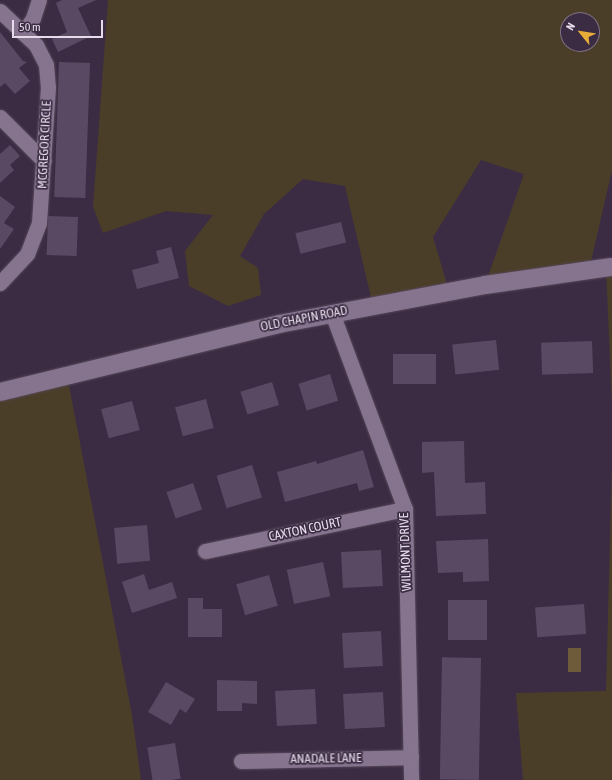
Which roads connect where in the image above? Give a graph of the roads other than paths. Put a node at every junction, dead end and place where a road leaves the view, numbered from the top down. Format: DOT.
graph roads {
  1 [pos="39,0"];
  2 [pos="0,11"];
  3 [pos="23,33"];
  4 [pos="0,117"];
  5 [pos="44,161"];
  6 [pos="612,266"];
  7 [pos="0,283"];
  8 [pos="332,313"];
  9 [pos="0,392"];
  10 [pos="405,510"];
  11 [pos="205,551"];
  12 [pos="410,757"];
  13 [pos="241,761"];
  14 [pos="411,780"];
  1 -- 3 [label="street"];
  2 -- 3 [label="street, MCGREGOR CIRCLE"];
  3 -- 5 [label="street, MCGREGOR CIRCLE"];
  4 -- 5 [label="street"];
  5 -- 7 [label="street, MCGREGOR CIRCLE"];
  6 -- 8 [label="street, OLD CHAPIN ROAD"];
  8 -- 9 [label="street, OLD CHAPIN ROAD"];
  8 -- 10 [label="street, WILMONT DRIVE"];
  10 -- 11 [label="street, CAXTON COURT"];
  10 -- 12 [label="street, WILMONT DRIVE"];
  12 -- 13 [label="street, ANADALE LANE"];
  12 -- 14 [label="street, WILMONT DRIVE"];
}
